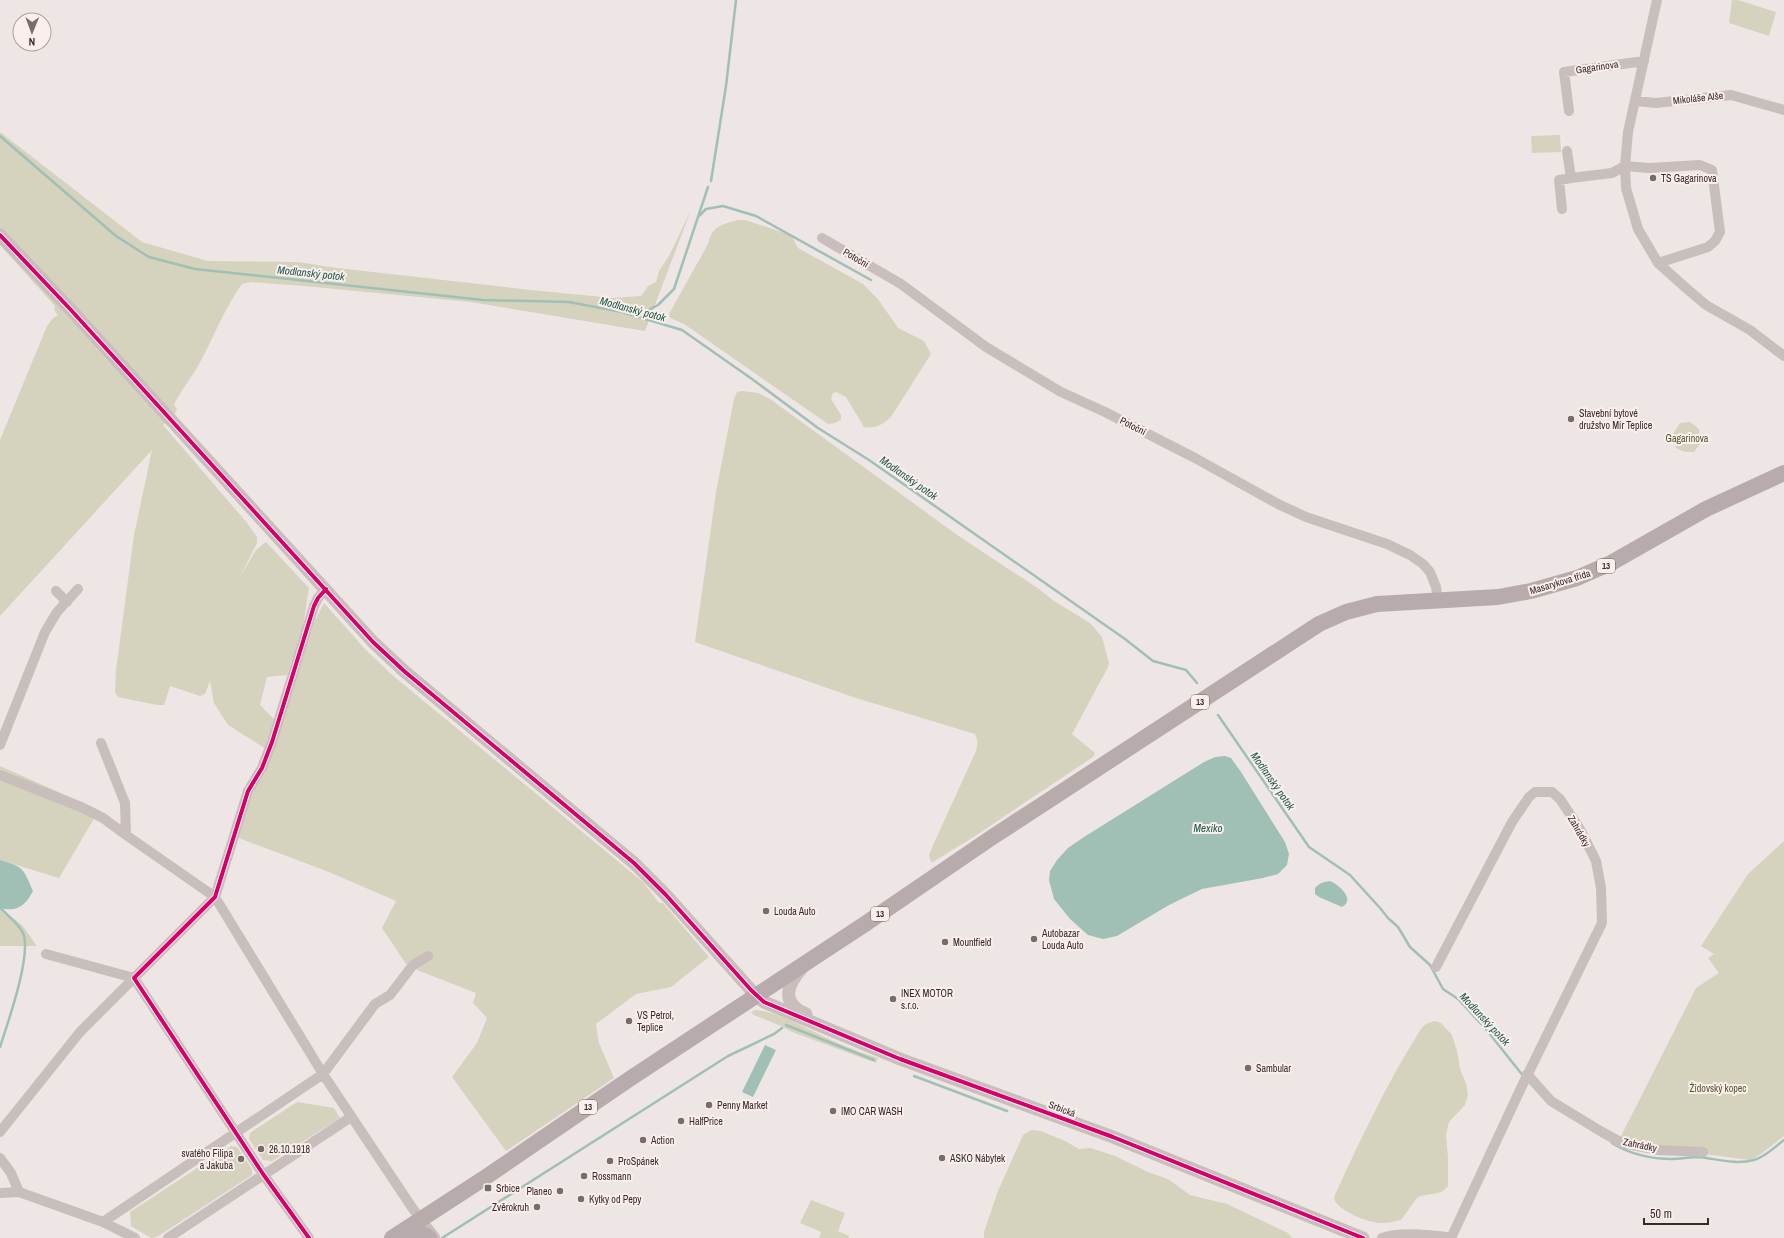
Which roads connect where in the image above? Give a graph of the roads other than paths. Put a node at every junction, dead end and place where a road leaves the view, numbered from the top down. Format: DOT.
graph roads {
  1 [pos="1657,0"];
  2 [pos="1644,61"];
  3 [pos="1635,100"];
  4 [pos="1784,110"];
  5 [pos="1569,111"];
  6 [pos="1567,151"];
  7 [pos="1625,166"];
  8 [pos="1571,178"];
  9 [pos="1562,209"];
  10 [pos="0,235"];
  11 [pos="822,238"];
  12 [pos="1658,263"];
  13 [pos="1784,356"];
  14 [pos="1784,473"];
  15 [pos="78,589"];
  16 [pos="326,589"];
  17 [pos="56,591"];
  18 [pos="1438,600"];
  19 [pos="67,602"];
  20 [pos="101,743"];
  21 [pos="0,745"];
  22 [pos="0,775"];
  23 [pos="126,835"];
  24 [pos="215,897"];
  25 [pos="46,954"];
  26 [pos="428,956"];
  27 [pos="808,961"];
  28 [pos="1436,967"];
  29 [pos="134,978"];
  30 [pos="756,995"];
  31 [pos="832,1031"];
  32 [pos="322,1074"];
  33 [pos="1527,1074"];
  34 [pos="351,1117"];
  35 [pos="0,1132"];
  36 [pos="236,1133"];
  37 [pos="1703,1152"];
  38 [pos="0,1158"];
  39 [pos="263,1174"];
  40 [pos="19,1192"];
  41 [pos="0,1193"];
  42 [pos="421,1219"];
  43 [pos="102,1222"];
  44 [pos="432,1237"];
  45 [pos="135,1238"];
  46 [pos="168,1238"];
  47 [pos="308,1238"];
  48 [pos="392,1238"];
  49 [pos="405,1238"];
  50 [pos="1363,1238"];
  51 [pos="1382,1238"];
  52 [pos="1452,1238"];
  1 -- 2 [label="street"];
  2 -- 3 [label="street"];
  2 -- 5 [label="street, Gagarinova"];
  3 -- 4 [label="street, Mikoláše Alše"];
  3 -- 7 [label="street"];
  6 -- 8 [label="street"];
  7 -- 8 [label="street"];
  7 -- 12 [label="street"];
  7 -- 12 [label="street"];
  8 -- 9 [label="street"];
  10 -- 16 [label="street, Srbická"];
  11 -- 18 [label="street, Potoční"];
  12 -- 13 [label="street"];
  14 -- 18 [label="main road, Masarykova třída / 13"];
  15 -- 19 [label="street"];
  16 -- 24 [label="street"];
  16 -- 30 [label="street, Srbická"];
  17 -- 19 [label="street"];
  18 -- 27 [label="main road, Masarykova třída / 13"];
  19 -- 21 [label="street"];
  20 -- 23 [label="street"];
  22 -- 23 [label="street"];
  23 -- 24 [label="street"];
  24 -- 29 [label="street"];
  24 -- 32 [label="street"];
  25 -- 29 [label="street"];
  26 -- 32 [label="street"];
  27 -- 30 [label="main road, 13"];
  27 -- 31 [label="street"];
  28 -- 33 [label="street, Zahrádky"];
  29 -- 35 [label="street"];
  29 -- 36 [label="street"];
  30 -- 31 [label="street, Srbická"];
  30 -- 42 [label="main road, 13"];
  31 -- 50 [label="street, Srbická"];
  32 -- 34 [label="street"];
  32 -- 36 [label="street"];
  33 -- 37 [label="street, Zahrádky"];
  33 -- 52 [label="street, Zahrádky"];
  34 -- 39 [label="street"];
  34 -- 42 [label="street"];
  36 -- 39 [label="street"];
  36 -- 43 [label="street"];
  38 -- 40 [label="street"];
  39 -- 46 [label="street"];
  39 -- 47 [label="street"];
  40 -- 41 [label="street"];
  40 -- 43 [label="street"];
  42 -- 44 [label="street"];
  42 -- 48 [label="main road, 13"];
  43 -- 45 [label="street"];
  44 -- 49 [label="main road"];
  51 -- 52 [label="street"];
}
